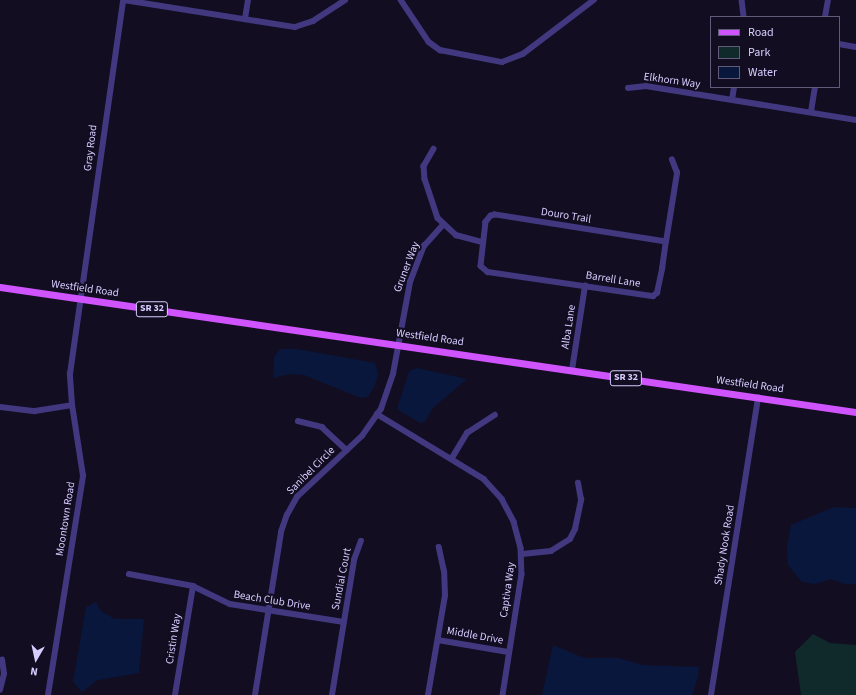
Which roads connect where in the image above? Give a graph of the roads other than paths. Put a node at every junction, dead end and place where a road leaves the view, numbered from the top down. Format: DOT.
graph roads {
  1 [pos="123,0"];
  2 [pos="248,0"];
  3 [pos="344,0"];
  4 [pos="401,0"];
  5 [pos="594,0"];
  6 [pos="742,0"];
  7 [pos="828,0"];
  8 [pos="744,16"];
  9 [pos="826,16"];
  10 [pos="245,19"];
  11 [pos="840,44"];
  12 [pos="856,47"];
  13 [pos="628,88"];
  14 [pos="734,88"];
  15 [pos="815,88"];
  16 [pos="732,100"];
  17 [pos="811,112"];
  18 [pos="856,120"];
  19 [pos="434,149"];
  20 [pos="672,160"];
  21 [pos="443,225"];
  22 [pos="483,242"];
  23 [pos="666,242"];
  24 [pos="585,286"];
  25 [pos="0,287"];
  26 [pos="82,299"];
  27 [pos="397,345"];
  28 [pos="572,370"];
  29 [pos="758,398"];
  30 [pos="72,405"];
  31 [pos="0,407"];
  32 [pos="856,412"];
  33 [pos="377,414"];
  34 [pos="495,415"];
  35 [pos="298,421"];
  36 [pos="346,450"];
  37 [pos="452,458"];
  38 [pos="578,483"];
  39 [pos="361,541"];
  40 [pos="439,548"];
  41 [pos="522,554"];
  42 [pos="129,574"];
  43 [pos="193,586"];
  44 [pos="268,611"];
  45 [pos="344,622"];
  46 [pos="438,640"];
  47 [pos="508,652"];
  48 [pos="2,660"];
  49 [pos="0,690"];
  50 [pos="48,695"];
  51 [pos="175,695"];
  52 [pos="255,695"];
  53 [pos="332,695"];
  54 [pos="428,695"];
  55 [pos="503,695"];
  56 [pos="711,695"];
  1 -- 10 [label="street"];
  1 -- 26 [label="street, Gray Road"];
  2 -- 10 [label="street"];
  3 -- 10 [label="street"];
  4 -- 5 [label="street"];
  6 -- 8 [label="street"];
  7 -- 9 [label="street"];
  11 -- 12 [label="street"];
  13 -- 16 [label="street, Elkhorn Way"];
  14 -- 16 [label="street"];
  15 -- 17 [label="street"];
  16 -- 17 [label="street, Elkhorn Way"];
  17 -- 18 [label="street, Elkhorn Way"];
  19 -- 21 [label="street"];
  20 -- 23 [label="street, Barrell Lane"];
  21 -- 22 [label="street"];
  21 -- 27 [label="street, Gruner Way"];
  22 -- 23 [label="street, Douro Trail"];
  22 -- 24 [label="street, Barrell Lane"];
  23 -- 24 [label="street, Barrell Lane"];
  24 -- 28 [label="street, Alba Lane"];
  25 -- 26 [label="main road, Westfield Road / SR 32"];
  26 -- 27 [label="main road, Westfield Road / SR 32"];
  26 -- 30 [label="street, Moontown Road"];
  27 -- 28 [label="main road, Westfield Road / SR 32"];
  27 -- 33 [label="street, Sanibel Circle"];
  28 -- 29 [label="main road, Westfield Road / SR 32"];
  29 -- 32 [label="main road, Westfield Road / SR 32"];
  29 -- 56 [label="street, Shady Nook Road"];
  30 -- 31 [label="street"];
  30 -- 50 [label="street, Moontown Road"];
  33 -- 36 [label="street, Sanibel Circle"];
  33 -- 37 [label="street, Captiva Way"];
  34 -- 37 [label="street"];
  35 -- 36 [label="street"];
  36 -- 44 [label="street, Sanibel Circle"];
  37 -- 41 [label="street, Captiva Way"];
  38 -- 41 [label="street"];
  39 -- 45 [label="street, Sundial Court"];
  40 -- 46 [label="street"];
  41 -- 47 [label="street, Captiva Way"];
  42 -- 43 [label="street, Beach Club Drive"];
  43 -- 44 [label="street, Beach Club Drive"];
  43 -- 51 [label="street, Cristin Way"];
  44 -- 45 [label="street, Beach Club Drive"];
  44 -- 52 [label="street, Sanibel Circle"];
  45 -- 53 [label="street, Sundial Court"];
  46 -- 47 [label="street, Middle Drive"];
  46 -- 54 [label="street"];
  47 -- 55 [label="street, Captiva Way"];
  48 -- 49 [label="street"];
}
